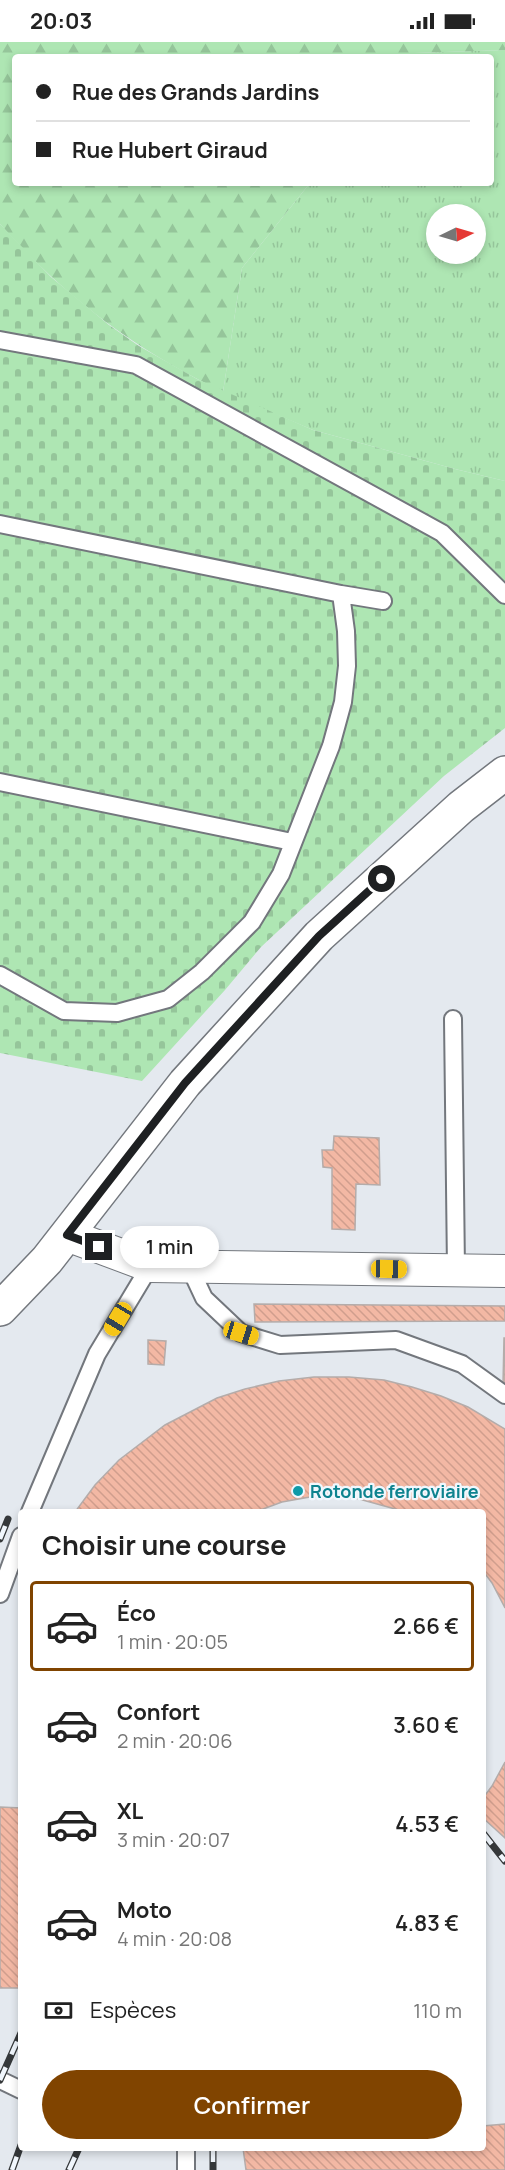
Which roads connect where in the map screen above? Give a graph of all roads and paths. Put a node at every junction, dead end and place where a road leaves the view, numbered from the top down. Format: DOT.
graph roads {
  1 [pos="0,340"];
  2 [pos="0,524"];
  3 [pos="341,594"];
  4 [pos="505,596"];
  5 [pos="383,601"];
  6 [pos="505,773"];
  7 [pos="0,782"];
  8 [pos="292,842"];
  9 [pos="0,975"];
  10 [pos="453,1019"];
  11 [pos="67,1235"];
  12 [pos="150,1266"];
  13 [pos="189,1266"];
  14 [pos="456,1270"];
  15 [pos="505,1271"];
  16 [pos="0,1310"];
  17 [pos="505,1395"];
  18 [pos="31,1509"];
  19 [pos="18,1544"];
  20 [pos="0,1594"];
  21 [pos="0,2079"];
  22 [pos="18,2088"];
  23 [pos="186,2151"];
  24 [pos="186,2170"];
  1 -- 4 [label="lane"];
  2 -- 3 [label="lane"];
  3 -- 5 [label="lane"];
  3 -- 8 [label="lane"];
  6 -- 11 [label="main road"];
  7 -- 8 [label="lane"];
  8 -- 9 [label="lane"];
  10 -- 14 [label="lane"];
  11 -- 12 [label="street"];
  11 -- 16 [label="main road"];
  12 -- 13 [label="street"];
  12 -- 18 [label="lane"];
  13 -- 14 [label="street"];
  13 -- 17 [label="lane"];
  14 -- 15 [label="street"];
  19 -- 20 [label="lane"];
  21 -- 22 [label="lane"];
  23 -- 24 [label="lane"];
}
